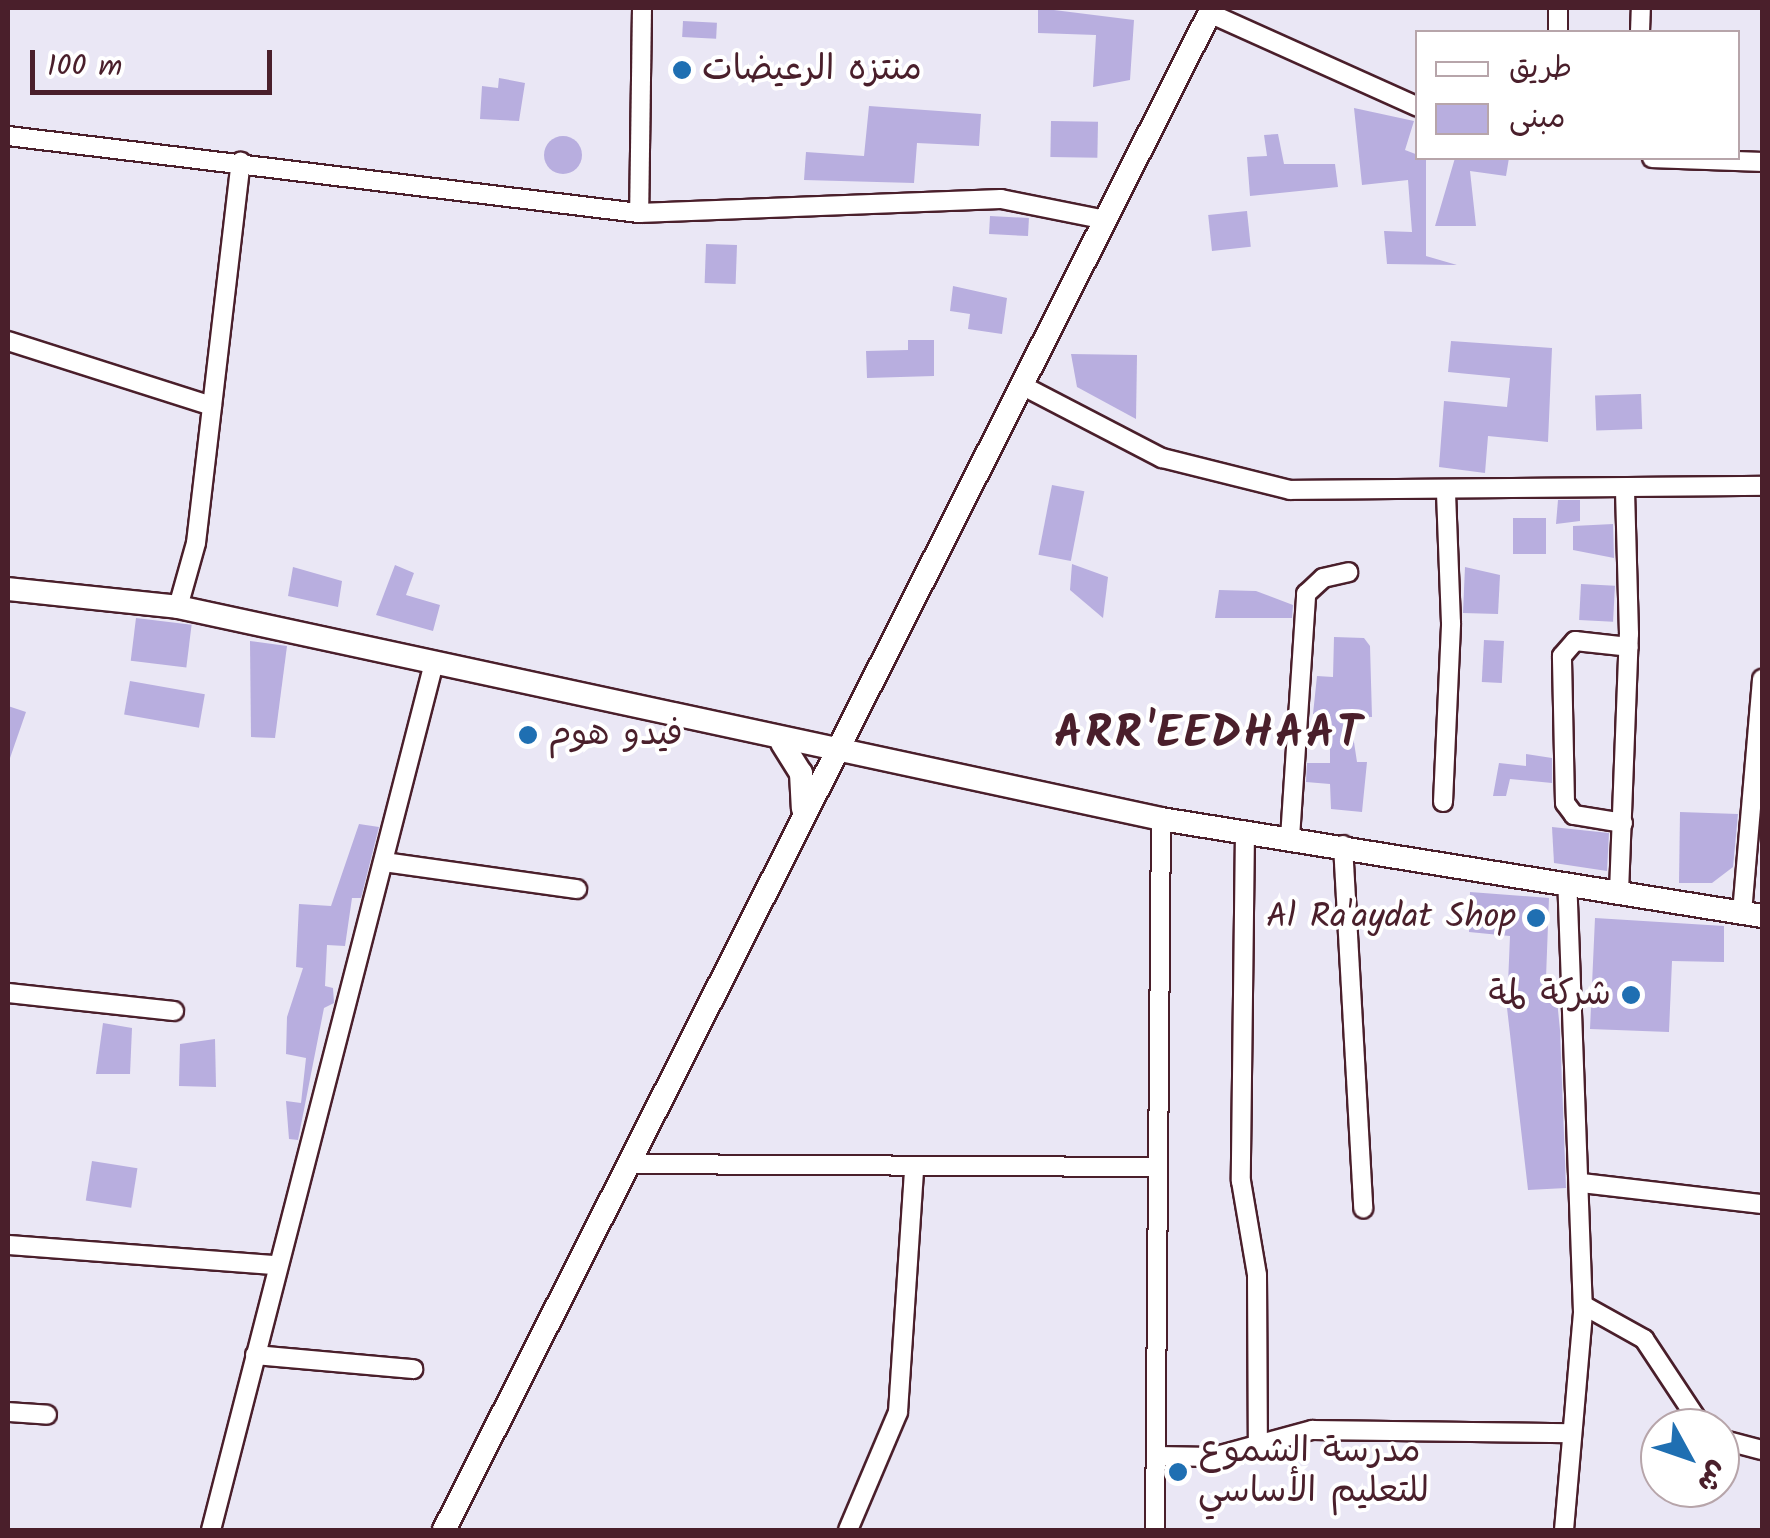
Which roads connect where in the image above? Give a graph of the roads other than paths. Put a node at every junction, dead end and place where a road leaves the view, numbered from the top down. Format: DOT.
graph roads {
  1 [pos="642,8"];
  2 [pos="1210,10"];
  3 [pos="1415,107"];
  4 [pos="8,136"];
  5 [pos="1707,160"];
  6 [pos="241,162"];
  7 [pos="1762,162"];
  8 [pos="638,213"];
  9 [pos="1106,220"];
  10 [pos="8,342"];
  11 [pos="1023,386"];
  12 [pos="212,406"];
  13 [pos="1762,486"];
  14 [pos="1625,488"];
  15 [pos="1446,491"];
  16 [pos="1348,572"];
  17 [pos="8,589"];
  18 [pos="178,607"];
  19 [pos="1629,647"];
  20 [pos="434,664"];
  21 [pos="1762,679"];
  22 [pos="782,743"];
  23 [pos="836,752"];
  24 [pos="1443,802"];
  25 [pos="804,808"];
  26 [pos="1160,818"];
  27 [pos="1624,823"];
  28 [pos="1245,832"];
  29 [pos="1290,838"];
  30 [pos="1343,845"];
  31 [pos="384,862"];
  32 [pos="1567,882"];
  33 [pos="577,889"];
  34 [pos="1619,892"];
  35 [pos="1752,914"];
  36 [pos="8,993"];
  37 [pos="174,1011"];
  38 [pos="630,1164"];
  39 [pos="1158,1167"];
  40 [pos="914,1170"];
  41 [pos="1582,1183"];
  42 [pos="1762,1204"];
  43 [pos="1363,1208"];
  44 [pos="8,1245"];
  45 [pos="277,1266"];
  46 [pos="1582,1305"];
  47 [pos="255,1355"];
  48 [pos="412,1369"];
  49 [pos="1689,1408"];
  50 [pos="8,1412"];
  51 [pos="46,1415"];
  52 [pos="1570,1433"];
  53 [pos="1258,1442"];
  54 [pos="1157,1456"];
  55 [pos="210,1530"];
  56 [pos="444,1530"];
  57 [pos="848,1530"];
  58 [pos="1155,1530"];
  59 [pos="1564,1530"];
  1 -- 8 [label="street"];
  2 -- 3 [label="street"];
  2 -- 9 [label="street"];
  4 -- 6 [label="street"];
  5 -- 7 [label="street"];
  6 -- 8 [label="street"];
  6 -- 12 [label="street"];
  8 -- 9 [label="street"];
  9 -- 11 [label="street"];
  10 -- 12 [label="street"];
  11 -- 15 [label="street"];
  11 -- 23 [label="street"];
  12 -- 18 [label="street"];
  13 -- 14 [label="street"];
  14 -- 15 [label="street"];
  14 -- 19 [label="street"];
  15 -- 24 [label="street"];
  16 -- 29 [label="street"];
  17 -- 18 [label="street"];
  18 -- 20 [label="street"];
  19 -- 27 [label="street"];
  19 -- 27 [label="street"];
  20 -- 22 [label="street"];
  20 -- 31 [label="street"];
  21 -- 35 [label="street"];
  22 -- 23 [label="street"];
  22 -- 25 [label="street"];
  23 -- 25 [label="street"];
  23 -- 26 [label="street"];
  25 -- 38 [label="street"];
  26 -- 28 [label="street"];
  26 -- 39 [label="street"];
  27 -- 34 [label="street"];
  28 -- 29 [label="street"];
  28 -- 53 [label="street"];
  29 -- 30 [label="street"];
  30 -- 32 [label="street"];
  30 -- 43 [label="street"];
  31 -- 33 [label="street"];
  31 -- 45 [label="street"];
  32 -- 34 [label="street"];
  32 -- 41 [label="street"];
  34 -- 35 [label="street"];
  36 -- 37 [label="street"];
  38 -- 40 [label="street"];
  38 -- 56 [label="street"];
  39 -- 40 [label="street"];
  39 -- 54 [label="street"];
  40 -- 57 [label="street"];
  41 -- 42 [label="street"];
  41 -- 46 [label="street"];
  44 -- 45 [label="street"];
  45 -- 47 [label="street"];
  46 -- 49 [label="street"];
  46 -- 52 [label="street"];
  47 -- 48 [label="street"];
  47 -- 55 [label="street"];
  50 -- 51 [label="street"];
  52 -- 53 [label="street"];
  52 -- 59 [label="street"];
  53 -- 54 [label="street"];
  54 -- 58 [label="street"];
}
